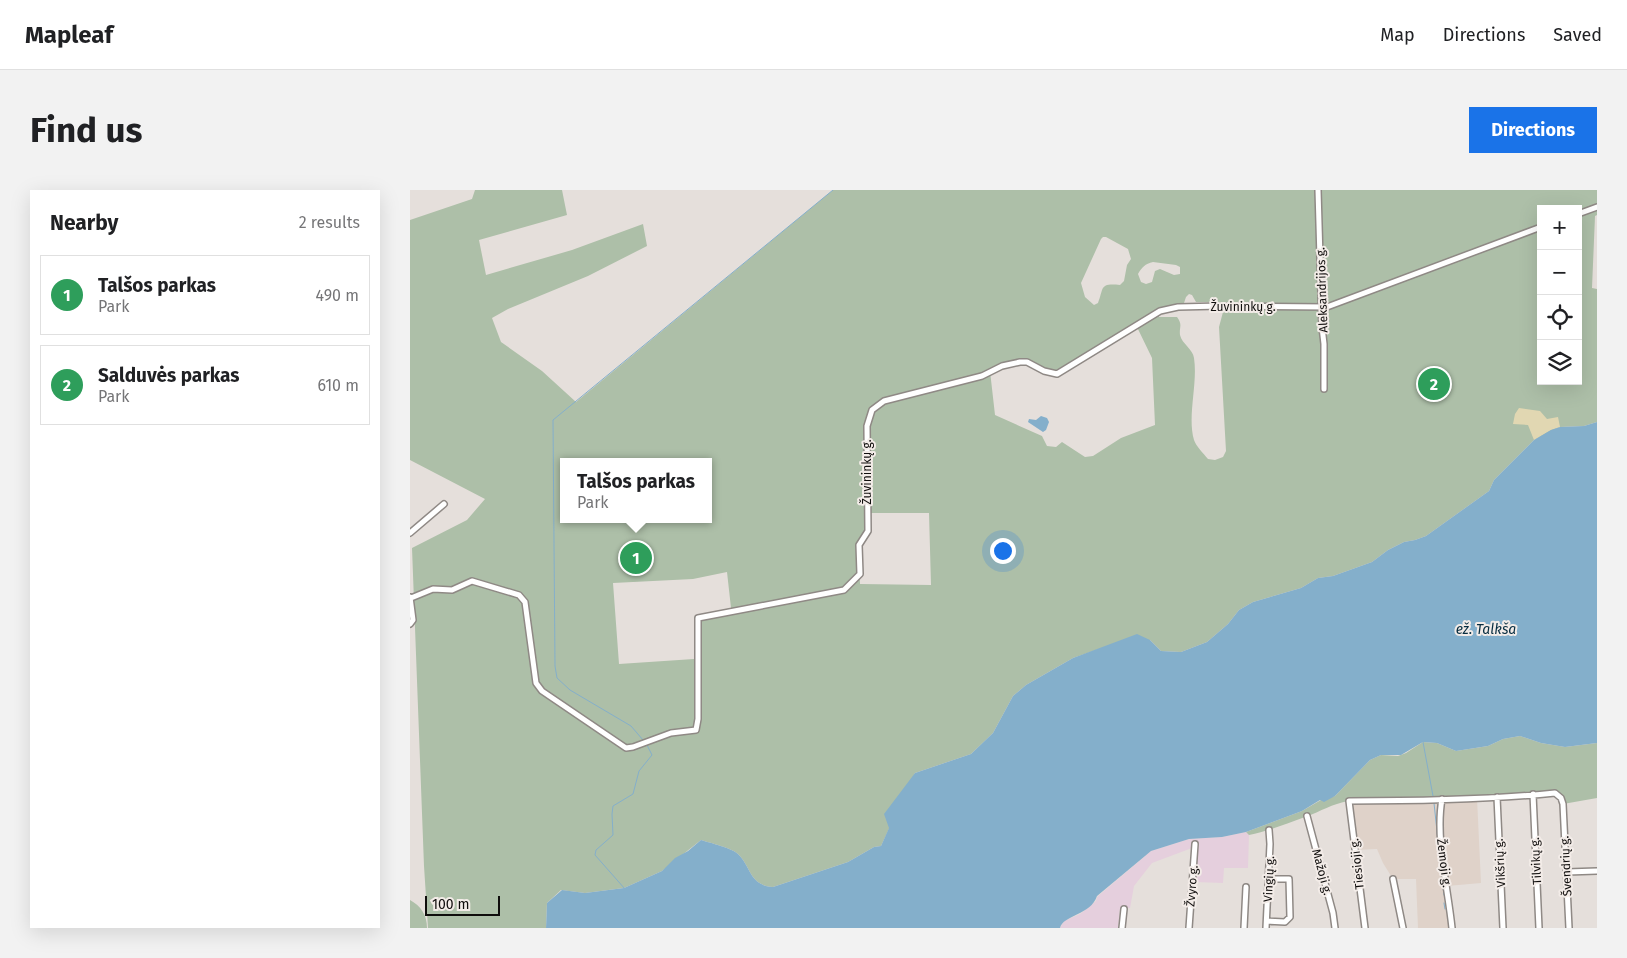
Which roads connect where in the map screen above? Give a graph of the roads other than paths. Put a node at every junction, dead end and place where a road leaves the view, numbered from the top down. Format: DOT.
graph roads {
  1 [pos="1318,190"];
  2 [pos="1597,207"];
  3 [pos="1582,213"];
  4 [pos="1537,229"];
  5 [pos="1322,308"];
  6 [pos="1324,390"];
  7 [pos="444,504"];
  8 [pos="410,533"];
  9 [pos="410,598"];
  10 [pos="410,624"];
  11 [pos="1533,794"];
  12 [pos="1497,797"];
  13 [pos="1442,799"];
  14 [pos="1307,816"];
  15 [pos="1269,830"];
  16 [pos="1195,844"];
  17 [pos="1597,871"];
  18 [pos="1567,872"];
  19 [pos="1269,879"];
  20 [pos="1393,879"];
  21 [pos="1246,887"];
  22 [pos="1124,909"];
  23 [pos="1267,921"];
  24 [pos="1122,928"];
  25 [pos="1189,928"];
  26 [pos="1244,928"];
  27 [pos="1266,928"];
  28 [pos="1335,928"];
  29 [pos="1365,928"];
  30 [pos="1403,928"];
  31 [pos="1452,928"];
  32 [pos="1503,928"];
  33 [pos="1539,928"];
  34 [pos="1569,928"];
  1 -- 5 [label="street, Aleksandrijos g."];
  2 -- 3 [label="street"];
  4 -- 5 [label="street, Žuvininkų g."];
  5 -- 6 [label="street, Aleksandrijos g."];
  5 -- 9 [label="street, Žuvininkų g."];
  7 -- 8 [label="street"];
  9 -- 10 [label="street"];
  11 -- 12 [label="street"];
  11 -- 18 [label="street, Švendrių g."];
  11 -- 33 [label="street, Tilvikų g."];
  12 -- 13 [label="street"];
  12 -- 32 [label="street, Vikšrių g."];
  13 -- 29 [label="street, Tiesioji g."];
  13 -- 31 [label="street, Žemoji g."];
  14 -- 28 [label="street, Mažoji g."];
  15 -- 19 [label="street, Vingių g."];
  16 -- 25 [label="street, Žvyro g."];
  17 -- 18 [label="street"];
  18 -- 34 [label="street, Švendrių g."];
  19 -- 23 [label="street, Vingių g."];
  19 -- 23 [label="street"];
  20 -- 30 [label="street"];
  21 -- 26 [label="street"];
  22 -- 24 [label="street"];
  23 -- 27 [label="street, Vingių g."];
}
